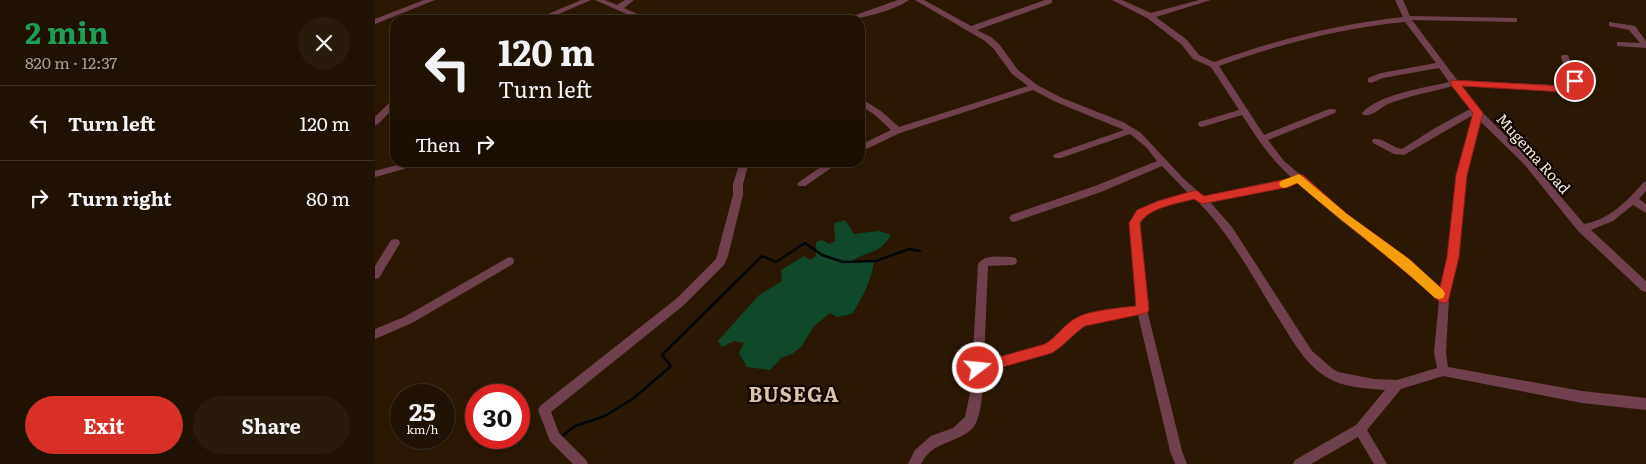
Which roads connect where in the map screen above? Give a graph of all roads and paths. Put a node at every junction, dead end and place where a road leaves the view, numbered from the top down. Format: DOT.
graph roads {
  1 [pos="431,0"];
  2 [pos="587,0"];
  3 [pos="599,0"];
  4 [pos="630,0"];
  5 [pos="882,0"];
  6 [pos="905,0"];
  7 [pos="919,0"];
  8 [pos="1117,0"];
  9 [pos="1207,0"];
  10 [pos="1399,0"];
  11 [pos="1049,1"];
  12 [pos="416,2"];
  13 [pos="1192,2"];
  14 [pos="895,4"];
  15 [pos="618,8"];
  16 [pos="550,15"];
  17 [pos="635,15"];
  18 [pos="861,15"];
  19 [pos="1150,16"];
  20 [pos="1407,19"];
  21 [pos="1514,20"];
  22 [pos="375,22"];
  23 [pos="1612,24"];
  24 [pos="971,29"];
  25 [pos="1620,44"];
  26 [pos="1646,46"];
  27 [pos="1565,58"];
  28 [pos="1214,65"];
  29 [pos="1441,65"];
  30 [pos="1371,80"];
  31 [pos="1455,82"];
  32 [pos="1034,87"];
  33 [pos="865,104"];
  34 [pos="390,107"];
  35 [pos="1331,111"];
  36 [pos="1477,111"];
  37 [pos="1244,112"];
  38 [pos="1367,113"];
  39 [pos="375,122"];
  40 [pos="1202,124"];
  41 [pos="897,130"];
  42 [pos="1131,131"];
  43 [pos="1262,139"];
  44 [pos="1376,140"];
  45 [pos="865,146"];
  46 [pos="1058,156"];
  47 [pos="1163,162"];
  48 [pos="401,167"];
  49 [pos="743,167"];
  50 [pos="828,167"];
  51 [pos="375,174"];
  52 [pos="1299,178"];
  53 [pos="802,184"];
  54 [pos="1646,185"];
  55 [pos="1199,197"];
  56 [pos="1633,200"];
  57 [pos="1646,209"];
  58 [pos="1014,218"];
  59 [pos="1582,228"];
  60 [pos="395,243"];
  61 [pos="509,261"];
  62 [pos="1012,261"];
  63 [pos="375,275"];
  64 [pos="1646,288"];
  65 [pos="1444,298"];
  66 [pos="1143,310"];
  67 [pos="375,334"];
  68 [pos="978,368"];
  69 [pos="1443,372"];
  70 [pos="1397,385"];
  71 [pos="1646,404"];
  72 [pos="1360,429"];
  73 [pos="582,464"];
  74 [pos="914,464"];
  75 [pos="1181,464"];
  76 [pos="1299,464"];
  77 [pos="1381,464"];
  1 -- 12 [label="street"];
  2 -- 16 [label="street"];
  3 -- 15 [label="street"];
  4 -- 15 [label="street"];
  5 -- 14 [label="street"];
  6 -- 14 [label="street"];
  7 -- 24 [label="street"];
  8 -- 19 [label="street"];
  9 -- 13 [label="street"];
  10 -- 20 [label="street, Mugema Road"];
  11 -- 24 [label="street"];
  12 -- 22 [label="street"];
  13 -- 19 [label="street"];
  14 -- 18 [label="street"];
  15 -- 17 [label="street"];
  19 -- 28 [label="street"];
  20 -- 21 [label="street"];
  20 -- 28 [label="street"];
  20 -- 29 [label="street, Mugema Road"];
  23 -- 26 [label="street"];
  24 -- 32 [label="street"];
  25 -- 26 [label="street"];
  27 -- 31 [label="street"];
  28 -- 37 [label="street"];
  29 -- 30 [label="street"];
  29 -- 31 [label="street, Mugema Road"];
  31 -- 36 [label="street, Mugema Road"];
  31 -- 38 [label="street"];
  32 -- 41 [label="street"];
  32 -- 42 [label="street"];
  33 -- 41 [label="street"];
  34 -- 39 [label="street"];
  35 -- 43 [label="street"];
  36 -- 44 [label="street"];
  36 -- 59 [label="street, Mugema Road"];
  36 -- 65 [label="street"];
  37 -- 40 [label="street"];
  37 -- 43 [label="street"];
  41 -- 45 [label="street"];
  42 -- 46 [label="street"];
  42 -- 47 [label="street"];
  43 -- 52 [label="street"];
  47 -- 55 [label="street"];
  47 -- 58 [label="street"];
  48 -- 51 [label="street"];
  49 -- 73 [label="street"];
  50 -- 53 [label="street"];
  52 -- 55 [label="street"];
  52 -- 65 [label="street"];
  54 -- 56 [label="street"];
  55 -- 66 [label="street"];
  55 -- 70 [label="street"];
  56 -- 57 [label="street"];
  56 -- 59 [label="street"];
  59 -- 64 [label="street, Mugema Road"];
  60 -- 63 [label="street"];
  61 -- 67 [label="street"];
  62 -- 68 [label="street"];
  65 -- 69 [label="street"];
  66 -- 68 [label="street"];
  66 -- 75 [label="street"];
  68 -- 74 [label="street"];
  69 -- 70 [label="street"];
  69 -- 71 [label="street"];
  70 -- 72 [label="street"];
  72 -- 76 [label="street"];
  72 -- 77 [label="street"];
}
